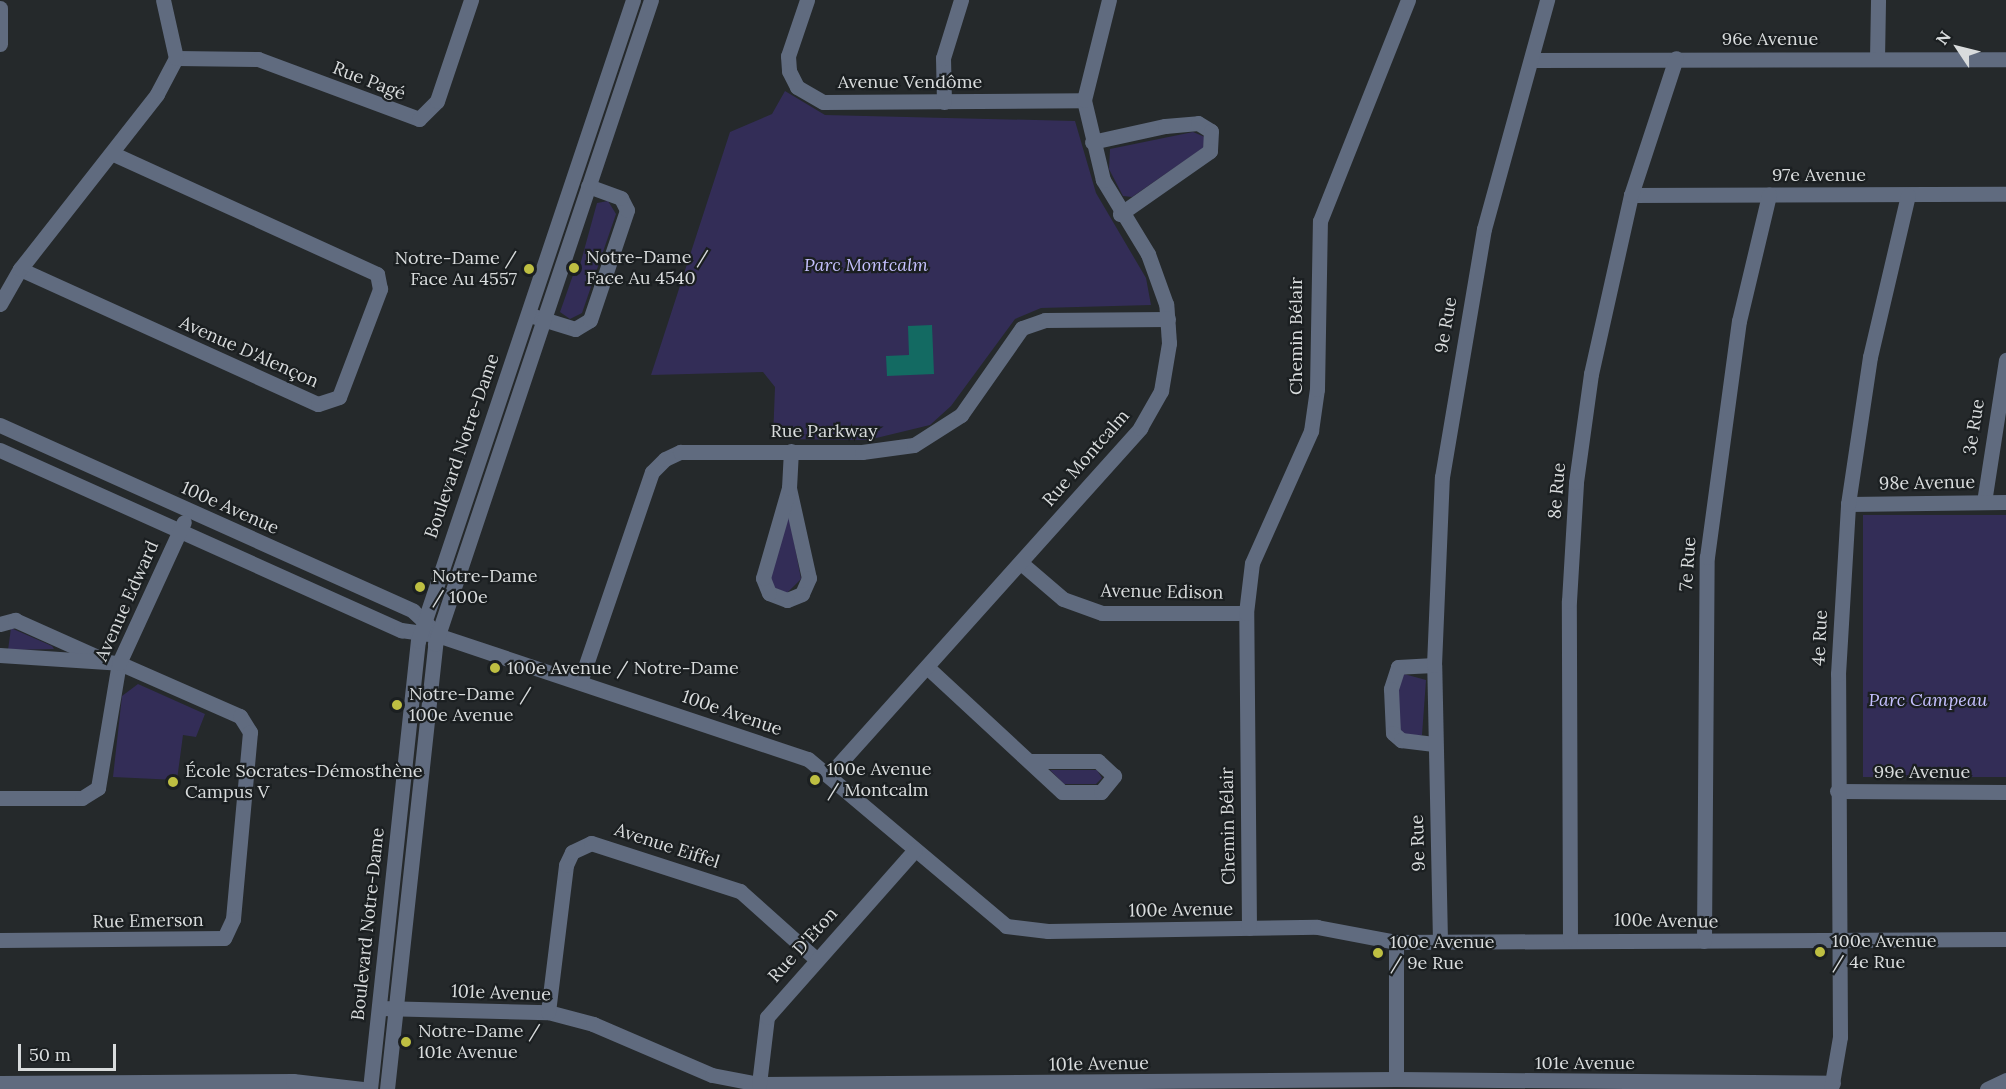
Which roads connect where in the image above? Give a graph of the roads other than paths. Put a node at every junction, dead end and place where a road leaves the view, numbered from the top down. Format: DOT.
graph roads {
  1 [pos="163,0"];
  2 [pos="471,0"];
  3 [pos="633,0"];
  4 [pos="651,0"];
  5 [pos="807,0"];
  6 [pos="961,0"];
  7 [pos="1109,0"];
  8 [pos="1408,0"];
  9 [pos="1547,0"];
  10 [pos="1878,0"];
  11 [pos="0,8"];
  12 [pos="0,44"];
  13 [pos="176,58"];
  14 [pos="1676,58"];
  15 [pos="1877,59"];
  16 [pos="2006,59"];
  17 [pos="1533,60"];
  18 [pos="1084,100"];
  19 [pos="944,102"];
  20 [pos="1092,142"];
  21 [pos="112,153"];
  22 [pos="588,186"];
  23 [pos="2006,194"];
  24 [pos="1631,195"];
  25 [pos="1769,195"];
  26 [pos="1908,195"];
  27 [pos="1120,214"];
  28 [pos="20,269"];
  29 [pos="0,304"];
  30 [pos="526,314"];
  31 [pos="543,319"];
  32 [pos="1168,319"];
  33 [pos="2006,360"];
  34 [pos="0,425"];
  35 [pos="0,450"];
  36 [pos="791,451"];
  37 [pos="789,488"];
  38 [pos="1984,502"];
  39 [pos="2006,502"];
  40 [pos="1848,504"];
  41 [pos="189,511"];
  42 [pos="180,531"];
  43 [pos="1021,563"];
  44 [pos="1246,613"];
  45 [pos="0,624"];
  46 [pos="422,627"];
  47 [pos="437,634"];
  48 [pos="0,655"];
  49 [pos="114,662"];
  50 [pos="1434,665"];
  51 [pos="927,667"];
  52 [pos="580,682"];
  53 [pos="1434,744"];
  54 [pos="1030,761"];
  55 [pos="830,774"];
  56 [pos="1837,791"];
  57 [pos="2006,792"];
  58 [pos="0,798"];
  59 [pos="915,850"];
  60 [pos="1249,928"];
  61 [pos="1570,939"];
  62 [pos="2006,939"];
  63 [pos="0,940"];
  64 [pos="1840,940"];
  65 [pos="1440,941"];
  66 [pos="1704,941"];
  67 [pos="1396,942"];
  68 [pos="816,959"];
  69 [pos="379,1008"];
  70 [pos="395,1010"];
  71 [pos="548,1012"];
  72 [pos="1396,1079"];
  73 [pos="2006,1080"];
  74 [pos="0,1083"];
  75 [pos="759,1084"];
  76 [pos="58,1086"];
  77 [pos="198,1086"];
  78 [pos="1135,1086"];
  79 [pos="1282,1086"];
  80 [pos="1424,1086"];
  81 [pos="1832,1086"];
  82 [pos="988,1087"];
  83 [pos="363,1089"];
  84 [pos="370,1089"];
  85 [pos="387,1089"];
  86 [pos="1987,1089"];
  1 -- 13 [label="street"];
  2 -- 13 [label="street, Rue Pagé"];
  3 -- 30 [label="street, Boulevard Notre-Dame"];
  4 -- 22 [label="street, Boulevard Notre-Dame"];
  5 -- 19 [label="street, Avenue Vendôme"];
  6 -- 19 [label="street"];
  7 -- 18 [label="street, Rue Montcalm"];
  8 -- 44 [label="street, Chemin Bélair"];
  9 -- 17 [label="street, 9e Rue"];
  10 -- 15 [label="street"];
  11 -- 12 [label="street"];
  13 -- 21 [label="street"];
  14 -- 15 [label="street, 96e Avenue"];
  14 -- 17 [label="street, 96e Avenue"];
  14 -- 24 [label="street, 8e Rue"];
  15 -- 16 [label="street, 96e Avenue"];
  17 -- 50 [label="street, 9e Rue"];
  18 -- 19 [label="street, Avenue Vendôme"];
  18 -- 20 [label="street, Rue Montcalm"];
  20 -- 27 [label="street, Rue Montcalm"];
  20 -- 27 [label="street"];
  21 -- 28 [label="street"];
  21 -- 28 [label="street, Avenue D'Alençon"];
  22 -- 31 [label="street, Boulevard Notre-Dame"];
  22 -- 31 [label="street"];
  23 -- 26 [label="street, 97e Avenue"];
  24 -- 25 [label="street, 97e Avenue"];
  24 -- 61 [label="street, 8e Rue"];
  25 -- 26 [label="street, 97e Avenue"];
  25 -- 66 [label="street, 7e Rue"];
  26 -- 40 [label="street, 4e Rue"];
  27 -- 32 [label="street, Rue Montcalm"];
  28 -- 29 [label="street"];
  30 -- 31 [label="street"];
  30 -- 46 [label="street, Boulevard Notre-Dame"];
  31 -- 47 [label="street, Boulevard Notre-Dame"];
  32 -- 36 [label="street, Rue Parkway"];
  32 -- 43 [label="street, Rue Montcalm"];
  33 -- 38 [label="street, 3e Rue"];
  34 -- 41 [label="street, 100e Avenue"];
  35 -- 42 [label="street, 100e Avenue"];
  36 -- 37 [label="street"];
  36 -- 52 [label="street, Rue Parkway"];
  37 -- 37 [label="street"];
  38 -- 39 [label="street, 98e Avenue"];
  38 -- 40 [label="street, 98e Avenue"];
  40 -- 56 [label="street, 4e Rue"];
  41 -- 42 [label="street, Avenue Edward"];
  41 -- 46 [label="street, 100e Avenue"];
  42 -- 46 [label="street, 100e Avenue"];
  42 -- 49 [label="street, Avenue Edward"];
  43 -- 44 [label="street, Avenue Edison"];
  43 -- 51 [label="street, Rue Montcalm"];
  44 -- 60 [label="street, Chemin Bélair"];
  45 -- 49 [label="street"];
  46 -- 47 [label="street, 100e Avenue"];
  46 -- 69 [label="street, Boulevard Notre-Dame"];
  47 -- 52 [label="street, 100e Avenue"];
  47 -- 70 [label="street, Boulevard Notre-Dame"];
  48 -- 49 [label="street"];
  49 -- 58 [label="street, Avenue Edward"];
  49 -- 63 [label="street, Rue Emerson"];
  50 -- 53 [label="street, 9e Rue"];
  50 -- 53 [label="street"];
  51 -- 54 [label="street"];
  51 -- 55 [label="street, Rue Montcalm"];
  52 -- 55 [label="street, 100e Avenue"];
  53 -- 65 [label="street, 9e Rue"];
  54 -- 54 [label="street"];
  55 -- 59 [label="street, 100e Avenue"];
  56 -- 57 [label="street, 99e Avenue"];
  56 -- 64 [label="street, 4e Rue"];
  59 -- 60 [label="street, 100e Avenue"];
  59 -- 68 [label="street, Rue D'Eton"];
  60 -- 67 [label="street, 100e Avenue"];
  61 -- 65 [label="street, 100e Avenue"];
  61 -- 66 [label="street, 100e Avenue"];
  62 -- 64 [label="street, 100e Avenue"];
  64 -- 66 [label="street, 100e Avenue"];
  64 -- 81 [label="street, 4e Rue"];
  65 -- 67 [label="street, 100e Avenue"];
  67 -- 72 [label="street"];
  68 -- 71 [label="street, Avenue Eiffel"];
  68 -- 75 [label="street, Rue D'Eton"];
  69 -- 70 [label="street, 101e Avenue"];
  69 -- 84 [label="street, Boulevard Notre-Dame"];
  70 -- 71 [label="street, 101e Avenue"];
  70 -- 85 [label="street, Boulevard Notre-Dame"];
  71 -- 75 [label="street, 101e Avenue"];
  72 -- 79 [label="street, 101e Avenue"];
  72 -- 80 [label="street, 101e Avenue"];
  73 -- 86 [label="street"];
  74 -- 76 [label="street"];
  75 -- 82 [label="street, 101e Avenue"];
  76 -- 77 [label="street"];
  77 -- 83 [label="street"];
  78 -- 79 [label="street, 101e Avenue"];
  78 -- 82 [label="street, 101e Avenue"];
  80 -- 81 [label="street, 101e Avenue"];
}
